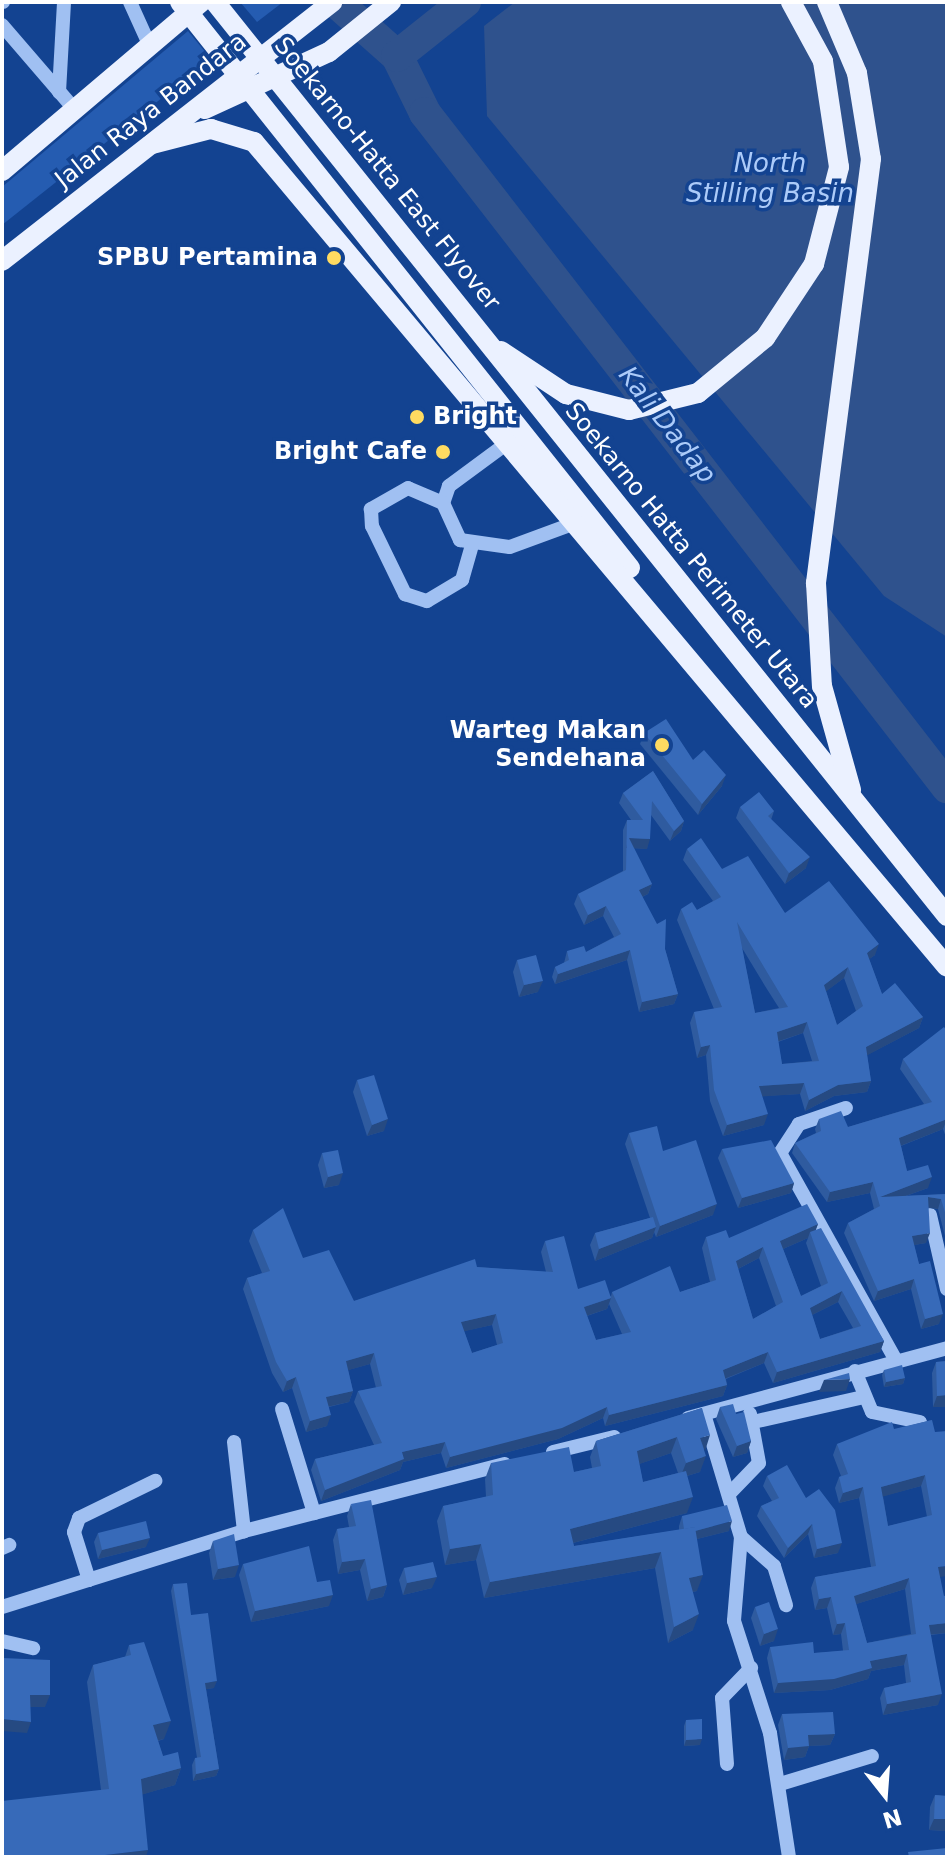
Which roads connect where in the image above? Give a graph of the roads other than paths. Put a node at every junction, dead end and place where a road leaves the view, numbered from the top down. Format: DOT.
graph roads {
  1 [pos="64,2"];
  2 [pos="130,2"];
  3 [pos="180,2"];
  4 [pos="201,2"];
  5 [pos="215,2"];
  6 [pos="332,2"];
  7 [pos="791,2"];
  8 [pos="827,2"];
  9 [pos="387,5"];
  10 [pos="2,25"];
  11 [pos="149,44"];
  12 [pos="59,92"];
  13 [pos="75,110"];
  14 [pos="194,112"];
  15 [pos="152,144"];
  16 [pos="2,171"];
  17 [pos="2,261"];
  18 [pos="488,342"];
  19 [pos="506,444"];
  20 [pos="443,503"];
  21 [pos="575,523"];
  22 [pos="472,545"];
  23 [pos="746,721"];
  24 [pos="855,802"];
  25 [pos="947,916"];
  26 [pos="947,967"];
  27 [pos="846,1108"];
  28 [pos="930,1215"];
  29 [pos="947,1289"];
  30 [pos="947,1348"];
  31 [pos="895,1359"];
  32 [pos="855,1371"];
  33 [pos="864,1397"];
  34 [pos="746,1403"];
  35 [pos="282,1409"];
  36 [pos="704,1414"];
  37 [pos="674,1421"];
  38 [pos="753,1422"];
  39 [pos="920,1422"];
  40 [pos="629,1433"];
  41 [pos="234,1442"];
  42 [pos="155,1481"];
  43 [pos="731,1492"];
  44 [pos="314,1513"];
  45 [pos="244,1531"];
  46 [pos="741,1537"];
  47 [pos="89,1580"];
  48 [pos="786,1605"];
  49 [pos="2,1607"];
  50 [pos="2,1641"];
  51 [pos="33,1648"];
  52 [pos="751,1668"];
  53 [pos="872,1756"];
  54 [pos="727,1764"];
  55 [pos="780,1784"];
  56 [pos="789,1857"];
  1 -- 12 [label="street"];
  2 -- 11 [label="street"];
  3 -- 23 [label="main road"];
  4 -- 11 [label="main road, Jalan Raya Bandara"];
  5 -- 18 [label="main road, Soekarno-Hatta East Flyover"];
  6 -- 14 [label="main road, Jalan Raya Bandara"];
  7 -- 18 [label="main road"];
  8 -- 24 [label="main road"];
  9 -- 14 [label="main road"];
  10 -- 12 [label="street"];
  11 -- 13 [label="main road, Jalan Raya Bandara"];
  12 -- 13 [label="street"];
  13 -- 16 [label="main road, Jalan Raya Bandara"];
  14 -- 15 [label="main road, Jalan Raya Bandara"];
  15 -- 17 [label="main road, Jalan Raya Bandara"];
  15 -- 19 [label="main road"];
  18 -- 24 [label="main road, Soekarno Hatta Perimeter Utara"];
  19 -- 20 [label="street"];
  19 -- 21 [label="main road"];
  20 -- 22 [label="street"];
  20 -- 22 [label="street"];
  21 -- 22 [label="street"];
  21 -- 23 [label="main road"];
  23 -- 26 [label="main road"];
  24 -- 25 [label="main road, Soekarno Hatta Perimeter Utara"];
  27 -- 31 [label="street"];
  28 -- 29 [label="street"];
  30 -- 31 [label="street"];
  31 -- 32 [label="street"];
  32 -- 33 [label="street"];
  32 -- 34 [label="street"];
  33 -- 38 [label="street"];
  33 -- 39 [label="street"];
  34 -- 36 [label="street"];
  34 -- 38 [label="street"];
  35 -- 44 [label="street"];
  36 -- 37 [label="street"];
  36 -- 43 [label="street"];
  38 -- 43 [label="street"];
  40 -- 44 [label="street"];
  41 -- 45 [label="street"];
  42 -- 47 [label="street"];
  43 -- 46 [label="street"];
  44 -- 45 [label="street"];
  45 -- 47 [label="street"];
  46 -- 48 [label="street"];
  46 -- 52 [label="street"];
  47 -- 49 [label="street"];
  50 -- 51 [label="street"];
  52 -- 54 [label="street"];
  52 -- 55 [label="street"];
  53 -- 55 [label="street"];
  55 -- 56 [label="street"];
}
